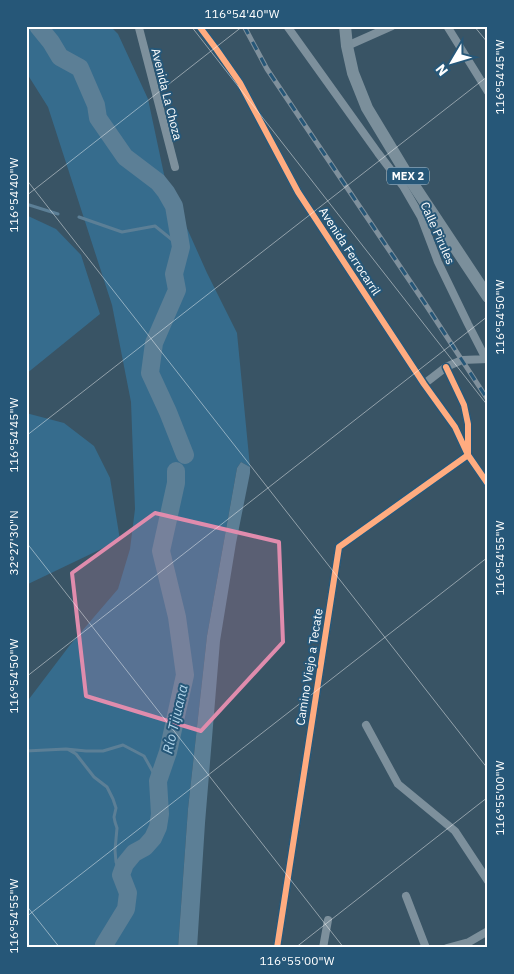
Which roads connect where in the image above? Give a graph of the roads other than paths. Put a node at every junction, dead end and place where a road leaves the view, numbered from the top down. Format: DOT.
graph roads {
  1 [pos="140,26"];
  2 [pos="199,26"];
  3 [pos="287,26"];
  4 [pos="345,26"];
  5 [pos="392,26"];
  6 [pos="447,26"];
  7 [pos="347,46"];
  8 [pos="488,92"];
  9 [pos="175,167"];
  10 [pos="407,183"];
  11 [pos="488,297"];
  12 [pos="487,359"];
  13 [pos="446,367"];
  14 [pos="424,384"];
  15 [pos="468,456"];
  16 [pos="488,484"];
  17 [pos="366,725"];
  18 [pos="488,881"];
  19 [pos="406,896"];
  20 [pos="328,920"];
  21 [pos="488,931"];
  22 [pos="470,945"];
  23 [pos="277,948"];
  24 [pos="323,948"];
  25 [pos="426,948"];
  26 [pos="447,948"];
  1 -- 9 [label="street, Avenida La Choza"];
  2 -- 14 [label="street, Avenida Ferrocarril"];
  3 -- 10 [label="street, Calle Pirules"];
  4 -- 7 [label="main road, MEX 2"];
  5 -- 7 [label="street"];
  6 -- 8 [label="street"];
  7 -- 10 [label="main road, MEX 2"];
  10 -- 11 [label="main road, MEX 2"];
  10 -- 12 [label="street, Calle Pirules"];
  12 -- 13 [label="street"];
  13 -- 14 [label="street"];
  13 -- 15 [label="street"];
  14 -- 15 [label="street, Avenida Ferrocarril"];
  15 -- 16 [label="street, Avenida Ferrocarril"];
  15 -- 23 [label="street, Camino Viejo a Tecate"];
  17 -- 18 [label="street"];
  19 -- 25 [label="street"];
  20 -- 24 [label="street"];
  21 -- 22 [label="street"];
  22 -- 26 [label="street"];
}
